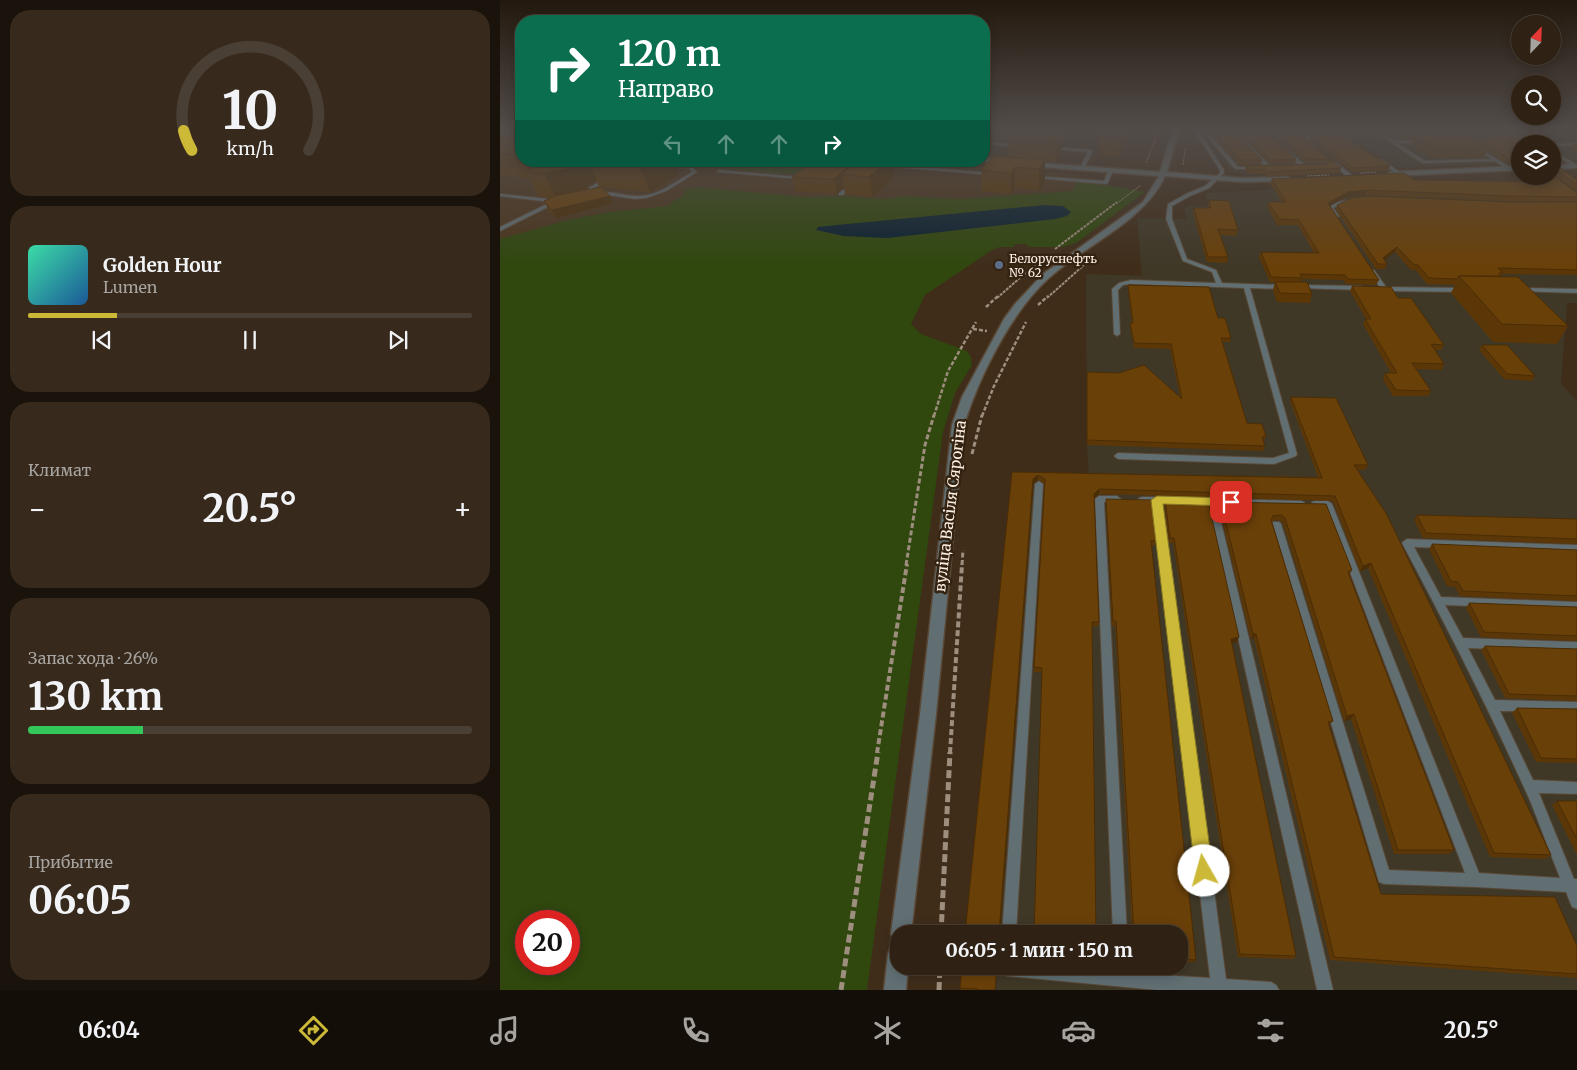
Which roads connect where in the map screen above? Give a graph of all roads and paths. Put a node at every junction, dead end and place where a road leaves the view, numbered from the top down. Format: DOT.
graph roads {
  1 [pos="690,175"];
  2 [pos="768,175"];
  3 [pos="803,175"];
  4 [pos="1109,175"];
  5 [pos="1162,175"];
  6 [pos="1166,175"];
  7 [pos="1219,175"];
  8 [pos="1360,175"];
  9 [pos="1346,176"];
  10 [pos="1359,176"];
  11 [pos="1031,177"];
  12 [pos="1215,178"];
  13 [pos="1298,178"];
  14 [pos="856,182"];
  15 [pos="599,183"];
  16 [pos="1142,183"];
  17 [pos="594,194"];
  18 [pos="841,194"];
  19 [pos="500,195"];
  20 [pos="585,196"];
  21 [pos="1365,198"];
  22 [pos="566,199"];
  23 [pos="556,201"];
  24 [pos="1341,224"];
  25 [pos="500,229"];
  26 [pos="1055,249"];
  27 [pos="1045,256"];
  28 [pos="1086,264"];
  29 [pos="1368,265"];
  30 [pos="1219,284"];
  31 [pos="1247,286"];
  32 [pos="1384,289"];
  33 [pos="1471,290"];
  34 [pos="1509,290"];
  35 [pos="1577,291"];
  36 [pos="993,302"];
  37 [pos="1001,303"];
  38 [pos="986,307"];
  39 [pos="1034,310"];
  40 [pos="1030,315"];
  41 [pos="976,322"];
  42 [pos="973,329"];
  43 [pos="992,331"];
  44 [pos="1117,334"];
  45 [pos="1118,456"];
  46 [pos="971,463"];
  47 [pos="1039,484"];
  48 [pos="1157,500"];
  49 [pos="1212,501"];
  50 [pos="1276,524"];
  51 [pos="964,541"];
  52 [pos="1577,549"];
  53 [pos="1438,601"];
  54 [pos="1577,606"];
  55 [pos="1461,643"];
  56 [pos="1577,647"];
  57 [pos="1492,705"];
  58 [pos="1577,708"];
  59 [pos="1530,786"];
  60 [pos="1577,788"];
  61 [pos="1475,880"];
  62 [pos="1574,886"];
  63 [pos="1577,902"];
  64 [pos="902,925"];
  65 [pos="941,925"];
  66 [pos="1010,925"];
  67 [pos="1120,925"];
  68 [pos="897,975"];
  69 [pos="940,975"];
  70 [pos="1134,975"];
  71 [pos="1219,988"];
  72 [pos="840,990"];
  73 [pos="896,990"];
  74 [pos="939,990"];
  75 [pos="1271,990"];
  76 [pos="1325,990"];
  1 -- 17 [label="lane"];
  2 -- 3 [label="lane"];
  4 -- 11 [label="lane"];
  5 -- 64 [label="street, вуліца Васіля Сярогіна"];
  6 -- 12 [label="street"];
  7 -- 12 [label="lane"];
  8 -- 9 [label="path"];
  9 -- 10 [label="street"];
  9 -- 13 [label="path"];
  12 -- 13 [label="street"];
  12 -- 30 [label="lane"];
  14 -- 18 [label="lane"];
  15 -- 17 [label="lane"];
  16 -- 26 [label="path"];
  17 -- 20 [label="lane"];
  19 -- 23 [label="lane"];
  21 -- 24 [label="lane"];
  22 -- 23 [label="lane"];
  23 -- 25 [label="lane"];
  27 -- 36 [label="path"];
  28 -- 39 [label="path"];
  29 -- 32 [label="lane"];
  30 -- 31 [label="lane"];
  30 -- 44 [label="lane"];
  31 -- 32 [label="lane"];
  31 -- 45 [label="lane"];
  32 -- 33 [label="lane"];
  34 -- 35 [label="lane"];
  36 -- 37 [label="path"];
  36 -- 38 [label="path"];
  40 -- 46 [label="path"];
  41 -- 42 [label="path"];
  42 -- 43 [label="path"];
  42 -- 72 [label="path"];
  47 -- 66 [label="lane"];
  48 -- 49 [label="lane"];
  48 -- 67 [label="lane"];
  48 -- 71 [label="lane"];
  49 -- 61 [label="lane"];
  49 -- 76 [label="lane"];
  50 -- 61 [label="lane"];
  51 -- 65 [label="path"];
  52 -- 53 [label="lane"];
  53 -- 54 [label="lane"];
  53 -- 55 [label="lane"];
  55 -- 56 [label="lane"];
  55 -- 57 [label="lane"];
  57 -- 58 [label="lane"];
  57 -- 59 [label="lane"];
  59 -- 60 [label="lane"];
  59 -- 62 [label="lane"];
  61 -- 62 [label="lane"];
  62 -- 63 [label="lane"];
  68 -- 73 [label="street"];
  69 -- 74 [label="path"];
  70 -- 71 [label="lane"];
  71 -- 75 [label="lane"];
}
